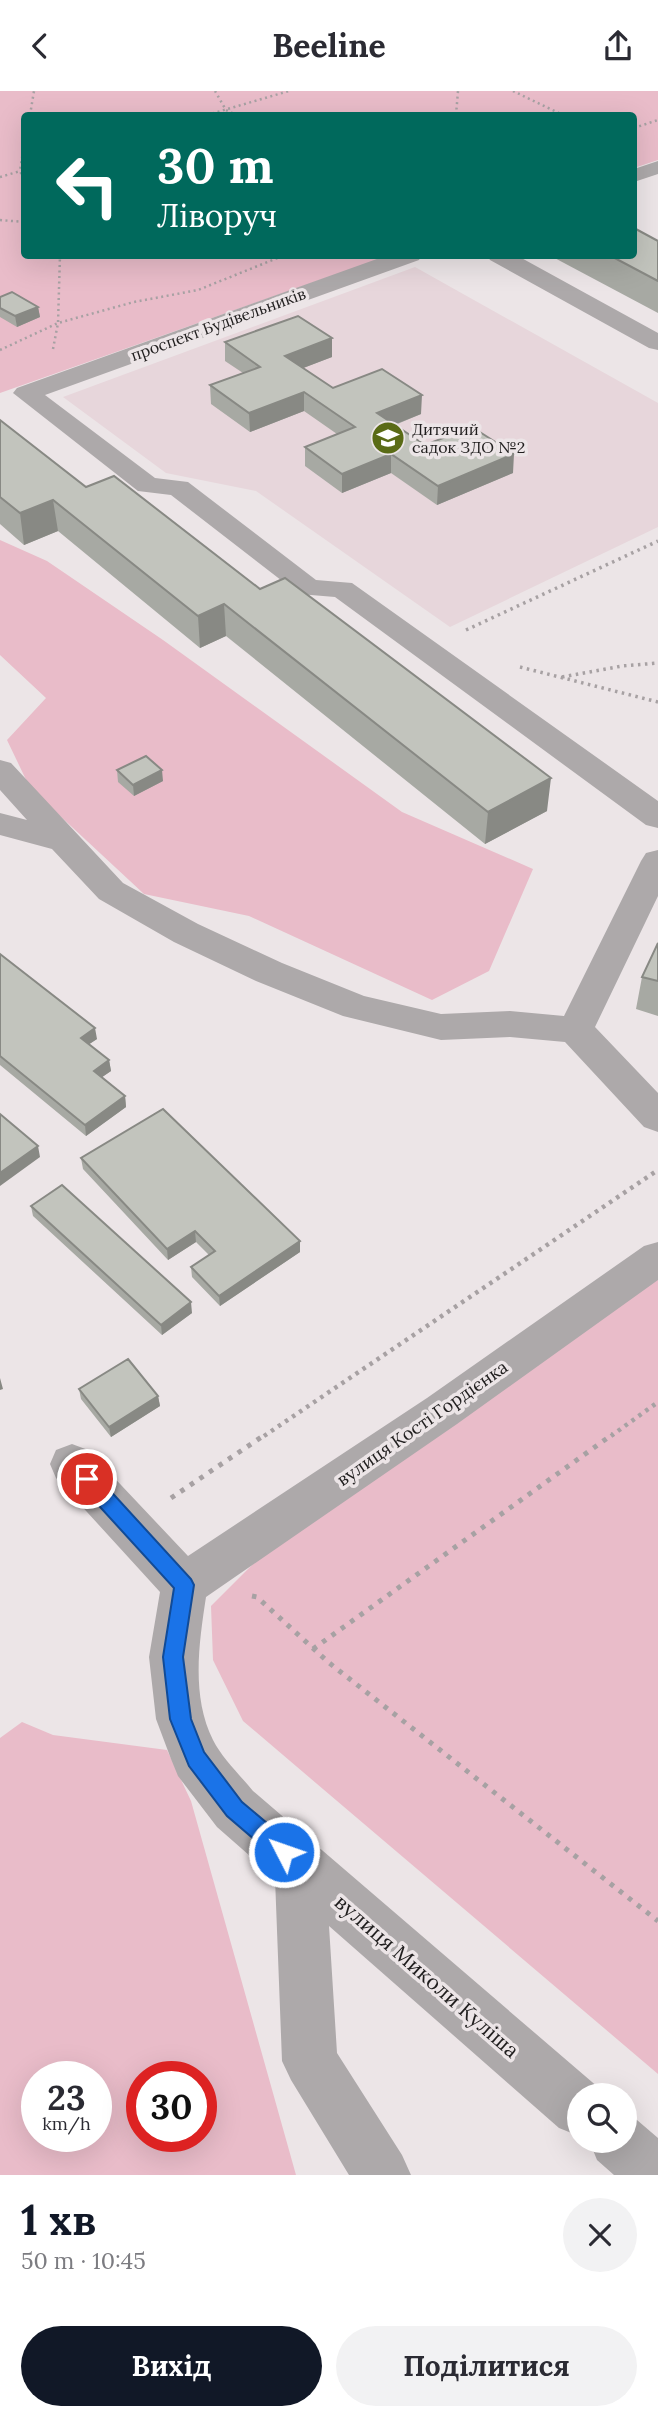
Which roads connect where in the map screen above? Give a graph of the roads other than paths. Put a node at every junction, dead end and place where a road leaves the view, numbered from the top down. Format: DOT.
graph roads {
  1 [pos="658,167"];
  2 [pos="637,175"];
  3 [pos="400,259"];
  4 [pos="505,259"];
  5 [pos="658,343"];
  6 [pos="0,770"];
  7 [pos="658,817"];
  8 [pos="0,824"];
  9 [pos="64,841"];
  10 [pos="658,862"];
  11 [pos="575,1030"];
  12 [pos="658,1117"];
  13 [pos="658,1258"];
  14 [pos="72,1464"];
  15 [pos="184,1585"];
  16 [pos="300,1866"];
  17 [pos="567,2098"];
  18 [pos="632,2153"];
  19 [pos="382,2175"];
  20 [pos="657,2175"];
  1 -- 2 [label="street"];
  3 -- 7 [label="street, проспект Будівельників"];
  4 -- 5 [label="street"];
  6 -- 9 [label="street"];
  8 -- 9 [label="street"];
  9 -- 11 [label="street"];
  10 -- 11 [label="street"];
  11 -- 12 [label="street"];
  13 -- 15 [label="street, вулиця Кості Гордієнка"];
  14 -- 15 [label="street"];
  15 -- 16 [label="street, вулиця Миколи Куліша"];
  16 -- 17 [label="street, вулиця Миколи Куліша"];
  16 -- 19 [label="street"];
  18 -- 20 [label="street"];
}
